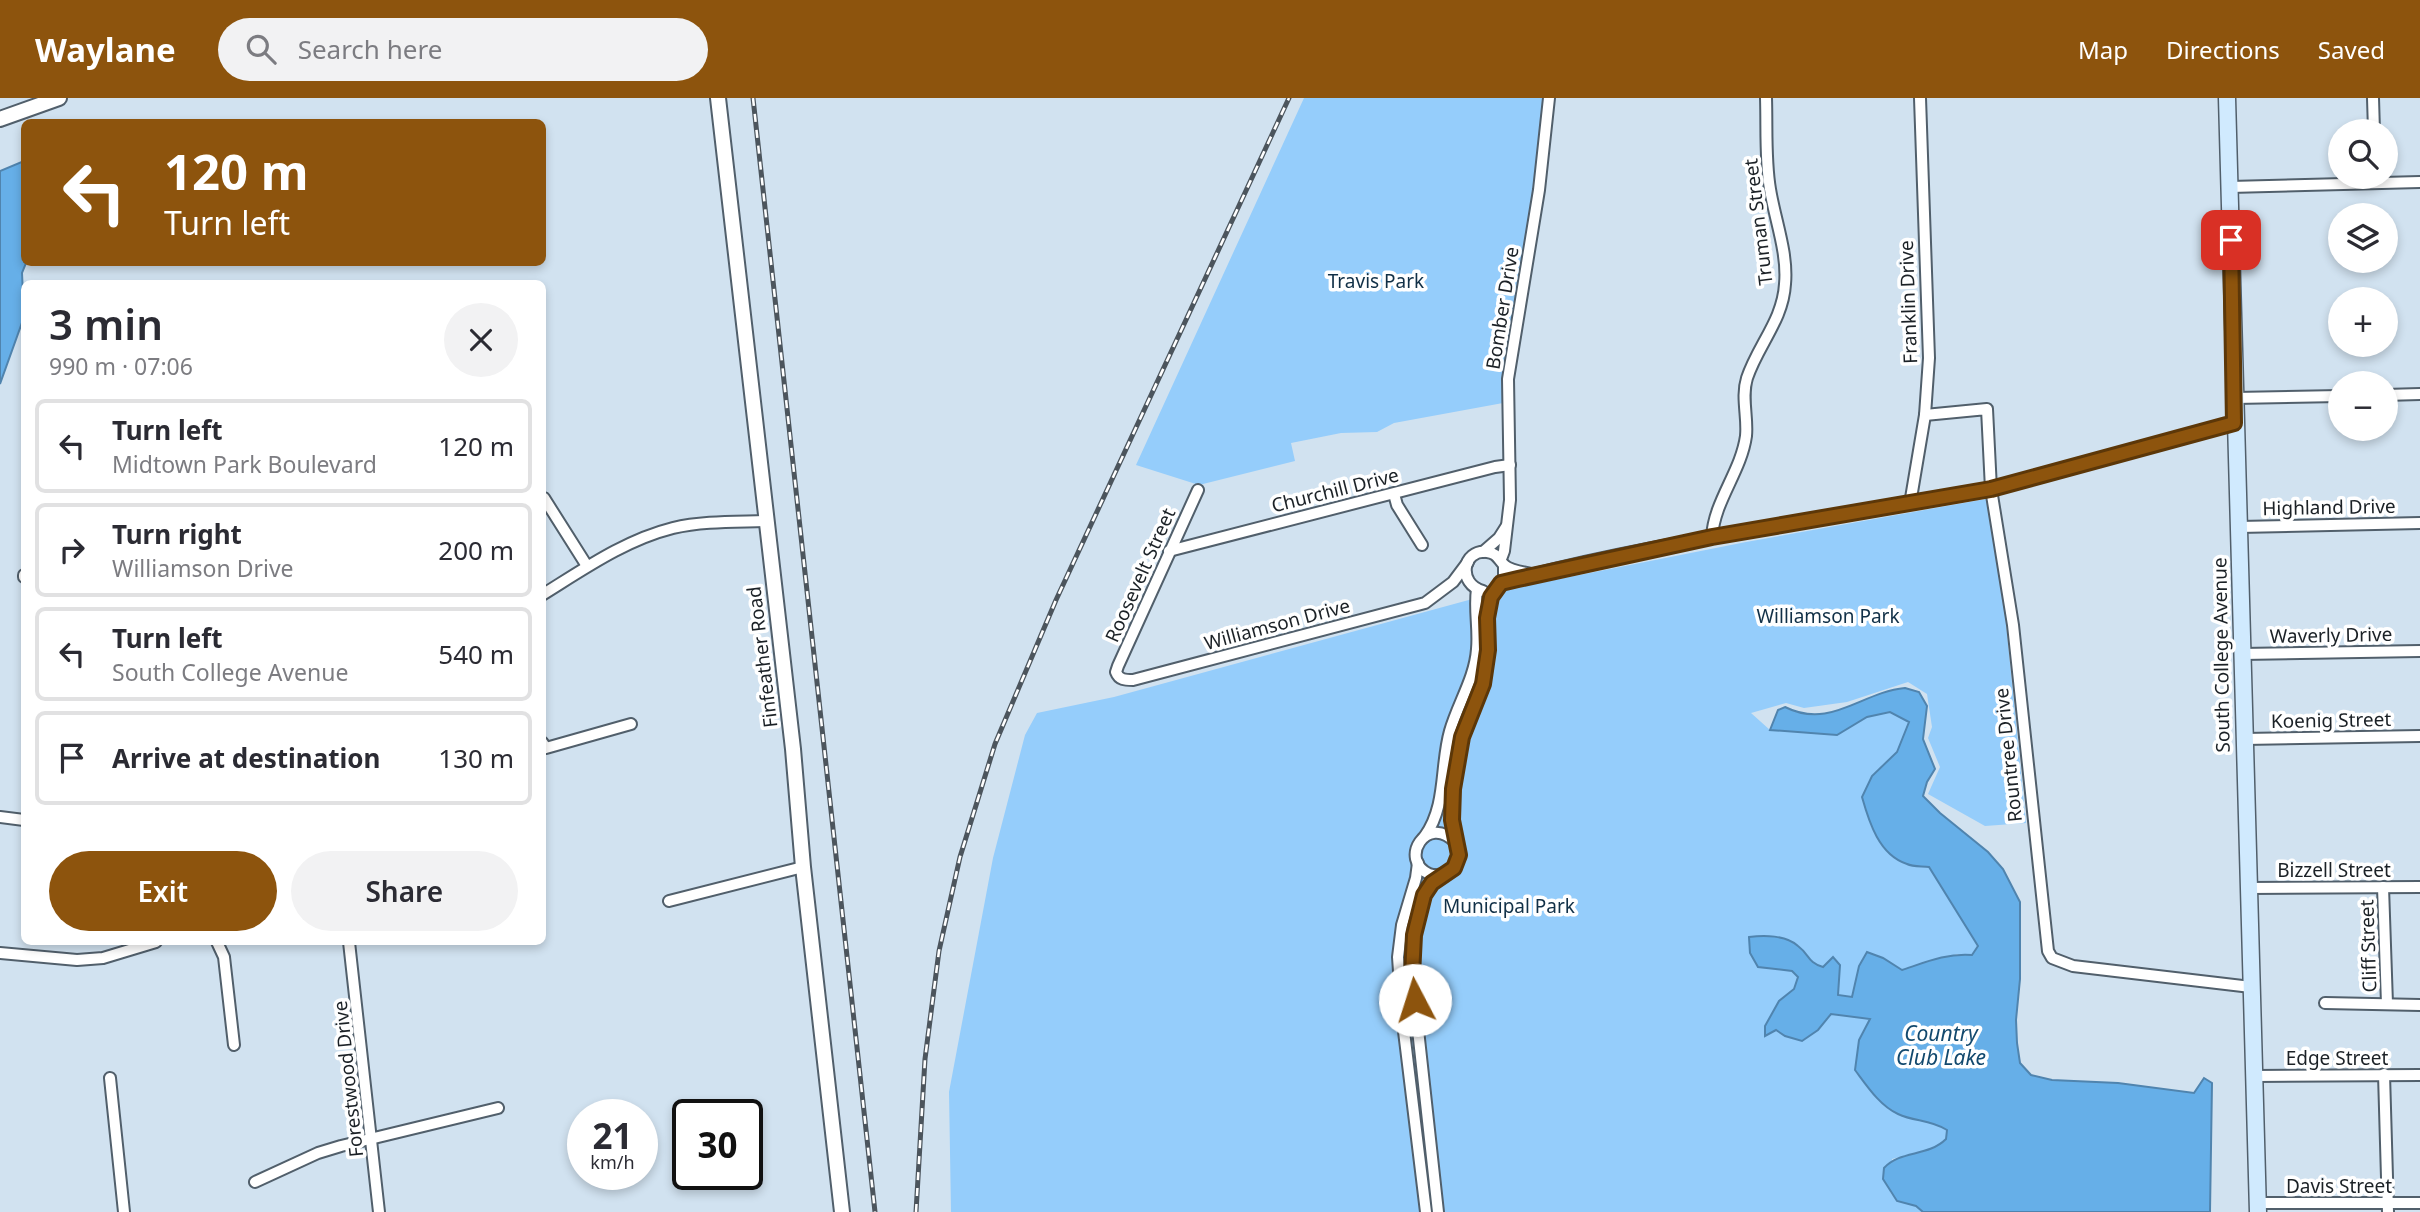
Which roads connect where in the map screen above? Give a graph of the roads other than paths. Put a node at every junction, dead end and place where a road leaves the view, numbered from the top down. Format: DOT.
graph roads {
  1 [pos="59,98"];
  2 [pos="718,98"];
  3 [pos="1549,98"];
  4 [pos="1766,98"];
  5 [pos="1920,98"];
  6 [pos="2227,98"];
  7 [pos="2373,98"];
  8 [pos="0,119"];
  9 [pos="2374,119"];
  10 [pos="2398,181"];
  11 [pos="2328,182"];
  12 [pos="2420,182"];
  13 [pos="2230,187"];
  14 [pos="2420,394"];
  15 [pos="2398,395"];
  16 [pos="2328,396"];
  17 [pos="2235,398"];
  18 [pos="1925,415"];
  19 [pos="2234,423"];
  20 [pos="1510,466"];
  21 [pos="1991,489"];
  22 [pos="1198,490"];
  23 [pos="1394,494"];
  24 [pos="546,501"];
  25 [pos="1910,504"];
  26 [pos="765,521"];
  27 [pos="2420,523"];
  28 [pos="1508,525"];
  29 [pos="2239,527"];
  30 [pos="1712,537"];
  31 [pos="1422,545"];
  32 [pos="1169,551"];
  33 [pos="1483,552"];
  34 [pos="1468,562"];
  35 [pos="1502,562"];
  36 [pos="587,566"];
  37 [pos="1534,575"];
  38 [pos="1498,586"];
  39 [pos="1474,587"];
  40 [pos="1444,591"];
  41 [pos="546,592"];
  42 [pos="2420,651"];
  43 [pos="2242,654"];
  44 [pos="1118,676"];
  45 [pos="631,724"];
  46 [pos="2420,736"];
  47 [pos="2244,739"];
  48 [pos="546,747"];
  49 [pos="0,817"];
  50 [pos="21,820"];
  51 [pos="1424,837"];
  52 [pos="1455,842"];
  53 [pos="1418,863"];
  54 [pos="803,867"];
  55 [pos="1442,875"];
  56 [pos="2383,887"];
  57 [pos="2420,887"];
  58 [pos="2248,888"];
  59 [pos="669,901"];
  60 [pos="146,945"];
  61 [pos="218,945"];
  62 [pos="349,945"];
  63 [pos="0,953"];
  64 [pos="2251,987"];
  65 [pos="2325,1003"];
  66 [pos="2387,1004"];
  67 [pos="2420,1004"];
  68 [pos="234,1045"];
  69 [pos="2384,1074"];
  70 [pos="2420,1075"];
  71 [pos="2254,1076"];
  72 [pos="110,1078"];
  73 [pos="498,1108"];
  74 [pos="372,1140"];
  75 [pos="255,1182"];
  76 [pos="2420,1203"];
  77 [pos="2258,1208"];
  78 [pos="2388,1208"];
  79 [pos="124,1212"];
  80 [pos="379,1212"];
  81 [pos="842,1212"];
  82 [pos="1426,1212"];
  83 [pos="1438,1212"];
  1 -- 8 [label="street"];
  2 -- 26 [label="street, Finfeather Road"];
  3 -- 20 [label="street, Bomber Drive"];
  4 -- 30 [label="street, Truman Street"];
  5 -- 18 [label="street, Franklin Drive"];
  6 -- 13 [label="main road, South College Avenue"];
  7 -- 9 [label="street"];
  10 -- 12 [label="street"];
  11 -- 13 [label="street"];
  13 -- 17 [label="main road, South College Avenue"];
  14 -- 15 [label="street"];
  16 -- 17 [label="street"];
  17 -- 19 [label="main road, South College Avenue"];
  18 -- 21 [label="street, Rountree Drive"];
  18 -- 25 [label="street, Franklin Drive"];
  19 -- 21 [label="street"];
  19 -- 29 [label="main road, South College Avenue"];
  20 -- 23 [label="street, Churchill Drive"];
  20 -- 28 [label="street, Bomber Drive"];
  21 -- 25 [label="street"];
  21 -- 64 [label="street, Rountree Drive"];
  22 -- 32 [label="street, Roosevelt Street"];
  23 -- 31 [label="street"];
  23 -- 32 [label="street, Churchill Drive"];
  24 -- 36 [label="street"];
  25 -- 30 [label="street"];
  26 -- 36 [label="street"];
  26 -- 54 [label="street, Finfeather Road"];
  27 -- 29 [label="street, Highland Drive"];
  28 -- 33 [label="street"];
  28 -- 35 [label="street, Bomber Drive"];
  29 -- 43 [label="main road, South College Avenue"];
  30 -- 37 [label="street"];
  32 -- 44 [label="street, Roosevelt Street"];
  33 -- 34 [label="street"];
  33 -- 35 [label="street"];
  34 -- 39 [label="street"];
  34 -- 40 [label="street, Williamson Drive"];
  35 -- 37 [label="street"];
  35 -- 38 [label="street"];
  36 -- 41 [label="street"];
  37 -- 38 [label="street"];
  38 -- 39 [label="street"];
  38 -- 52 [label="street"];
  39 -- 40 [label="street, Williamson Drive"];
  39 -- 51 [label="street"];
  40 -- 44 [label="street, Williamson Drive"];
  42 -- 43 [label="street, Waverly Drive"];
  43 -- 47 [label="main road, South College Avenue"];
  45 -- 48 [label="street"];
  46 -- 47 [label="street, Koenig Street"];
  47 -- 58 [label="main road, South College Avenue"];
  49 -- 50 [label="street"];
  51 -- 52 [label="street"];
  51 -- 53 [label="street"];
  52 -- 55 [label="street"];
  53 -- 55 [label="street"];
  53 -- 82 [label="street"];
  54 -- 59 [label="street"];
  54 -- 81 [label="street, Finfeather Road"];
  55 -- 83 [label="street"];
  56 -- 57 [label="street, Bizzell Street"];
  56 -- 58 [label="street, Bizzell Street"];
  56 -- 66 [label="street, Cliff Street"];
  58 -- 64 [label="main road, South College Avenue"];
  60 -- 63 [label="street"];
  61 -- 68 [label="street"];
  62 -- 74 [label="street, Forestwood Drive"];
  64 -- 71 [label="main road, South College Avenue"];
  65 -- 66 [label="street"];
  66 -- 67 [label="street"];
  69 -- 70 [label="street, Edge Street"];
  69 -- 71 [label="street, Edge Street"];
  69 -- 78 [label="street"];
  71 -- 77 [label="main road, South College Avenue"];
  72 -- 79 [label="street"];
  73 -- 74 [label="street"];
  74 -- 75 [label="street"];
  74 -- 80 [label="street, Forestwood Drive"];
  76 -- 78 [label="street, Davis Street"];
  77 -- 78 [label="street, Davis Street"];
}
